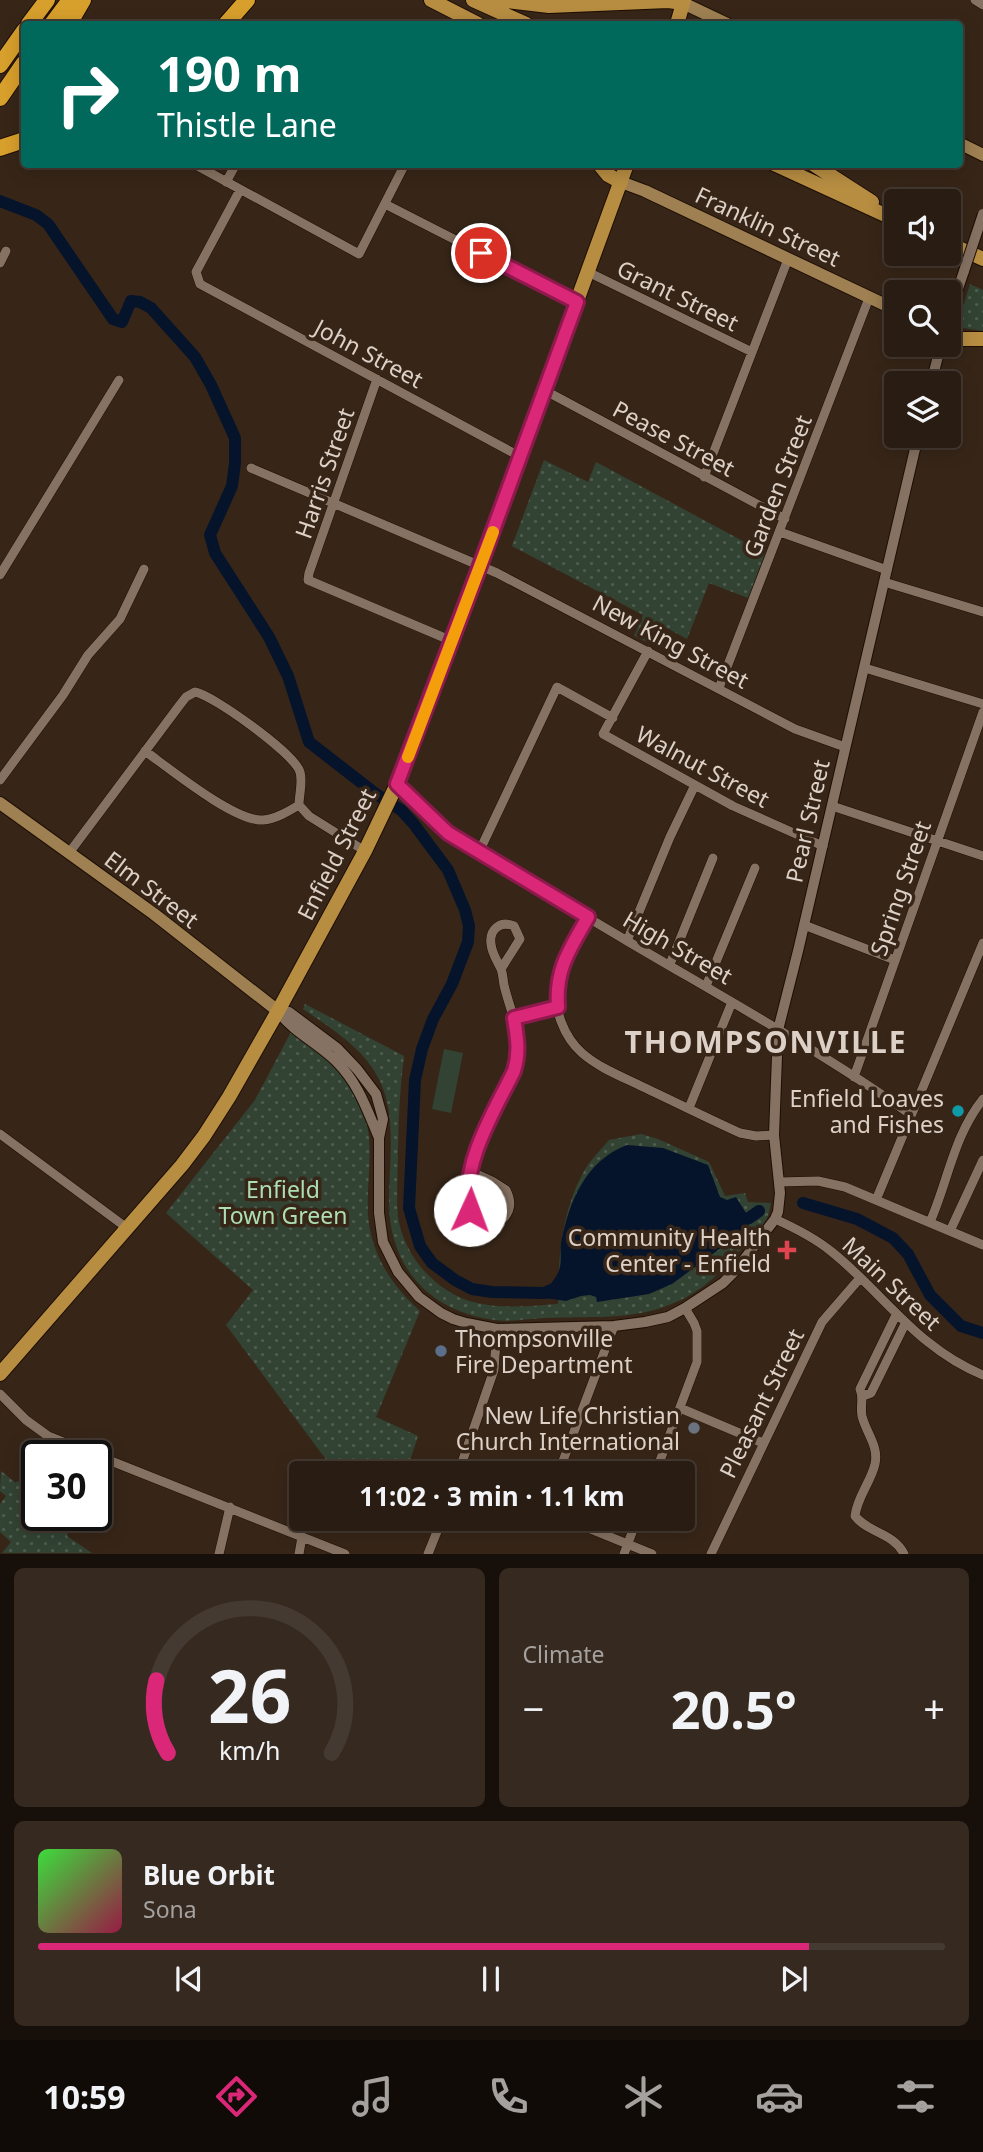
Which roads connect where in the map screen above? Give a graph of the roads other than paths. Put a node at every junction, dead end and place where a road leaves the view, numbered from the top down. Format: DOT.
graph roads {
  1 [pos="47,0"];
  2 [pos="70,0"];
  3 [pos="83,0"];
  4 [pos="237,0"];
  5 [pos="247,0"];
  6 [pos="431,0"];
  7 [pos="473,0"];
  8 [pos="497,0"];
  9 [pos="975,0"];
  10 [pos="684,2"];
  11 [pos="983,5"];
  12 [pos="31,21"];
  13 [pos="54,21"];
  14 [pos="71,21"];
  15 [pos="219,21"];
  16 [pos="229,21"];
  17 [pos="468,21"];
  18 [pos="519,21"];
  19 [pos="678,21"];
  20 [pos="721,21"];
  21 [pos="21,35"];
  22 [pos="0,65"];
  23 [pos="21,67"];
  24 [pos="0,97"];
  25 [pos="21,141"];
  26 [pos="963,145"];
  27 [pos="0,148"];
  28 [pos="983,155"];
  29 [pos="201,168"];
  30 [pos="234,168"];
  31 [pos="403,168"];
  32 [pos="602,168"];
  33 [pos="626,168"];
  34 [pos="783,168"];
  35 [pos="819,168"];
  36 [pos="226,182"];
  37 [pos="621,182"];
  38 [pos="240,190"];
  39 [pos="385,204"];
  40 [pos="884,211"];
  41 [pos="884,214"];
  42 [pos="983,214"];
  43 [pos="961,249"];
  44 [pos="6,251"];
  45 [pos="788,259"];
  46 [pos="983,259"];
  47 [pos="0,263"];
  48 [pos="588,272"];
  49 [pos="961,280"];
  50 [pos="869,298"];
  51 [pos="577,302"];
  52 [pos="884,305"];
  53 [pos="961,339"];
  54 [pos="983,339"];
  55 [pos="752,352"];
  56 [pos="377,379"];
  57 [pos="120,380"];
  58 [pos="544,390"];
  59 [pos="915,448"];
  60 [pos="520,457"];
  61 [pos="251,468"];
  62 [pos="704,477"];
  63 [pos="334,505"];
  64 [pos="785,519"];
  65 [pos="780,532"];
  66 [pos="480,565"];
  67 [pos="144,569"];
  68 [pos="0,575"];
  69 [pos="886,576"];
  70 [pos="983,612"];
  71 [pos="452,641"];
  72 [pos="648,651"];
  73 [pos="865,668"];
  74 [pos="719,688"];
  75 [pos="983,704"];
  76 [pos="983,712"];
  77 [pos="613,718"];
  78 [pos="845,747"];
  79 [pos="145,751"];
  80 [pos="0,780"];
  81 [pos="695,785"];
  82 [pos="395,790"];
  83 [pos="0,803"];
  84 [pos="299,805"];
  85 [pos="832,806"];
  86 [pos="937,840"];
  87 [pos="823,846"];
  88 [pos="365,851"];
  89 [pos="479,852"];
  90 [pos="69,853"];
  91 [pos="983,856"];
  92 [pos="713,859"];
  93 [pos="755,868"];
  94 [pos="588,917"];
  95 [pos="804,925"];
  96 [pos="627,941"];
  97 [pos="983,943"];
  98 [pos="895,960"];
  99 [pos="670,964"];
  100 [pos="501,969"];
  101 [pos="706,986"];
  102 [pos="732,1002"];
  103 [pos="558,1007"];
  104 [pos="278,1011"];
  105 [pos="514,1018"];
  106 [pos="778,1030"];
  107 [pos="854,1077"];
  108 [pos="983,1099"];
  109 [pos="689,1108"];
  110 [pos="910,1114"];
  111 [pos="0,1134"];
  112 [pos="774,1135"];
  113 [pos="983,1160"];
  114 [pos="472,1172"];
  115 [pos="779,1182"];
  116 [pos="876,1200"];
  117 [pos="775,1219"];
  118 [pos="930,1223"];
  119 [pos="127,1228"];
  120 [pos="950,1231"];
  121 [pos="983,1245"];
  122 [pos="860,1278"];
  123 [pos="685,1308"];
  124 [pos="896,1315"];
  125 [pos="905,1324"];
  126 [pos="614,1326"];
  127 [pos="497,1329"];
  128 [pos="0,1374"];
  129 [pos="983,1375"];
  130 [pos="0,1394"];
  131 [pos="863,1396"];
  132 [pos="680,1408"];
  133 [pos="763,1443"];
  134 [pos="462,1461"];
  135 [pos="563,1461"];
  136 [pos="660,1461"];
  137 [pos="230,1507"];
  138 [pos="437,1531"];
  139 [pos="597,1531"];
  140 [pos="632,1531"];
  141 [pos="302,1537"];
  142 [pos="628,1543"];
  143 [pos="219,1553"];
  144 [pos="299,1553"];
  145 [pos="345,1553"];
  146 [pos="428,1553"];
  147 [pos="624,1553"];
  148 [pos="652,1553"];
  149 [pos="711,1553"];
  150 [pos="904,1553"];
  1 -- 12 [label="highway"];
  2 -- 13 [label="highway"];
  3 -- 14 [label="highway"];
  4 -- 15 [label="highway"];
  5 -- 16 [label="highway"];
  6 -- 17 [label="main road"];
  7 -- 18 [label="main road"];
  8 -- 10 [label="main road"];
  9 -- 11 [label="street"];
  10 -- 19 [label="main road"];
  10 -- 20 [label="main road"];
  21 -- 22 [label="highway"];
  23 -- 24 [label="highway"];
  25 -- 27 [label="highway"];
  26 -- 28 [label="main road"];
  29 -- 36 [label="street"];
  30 -- 36 [label="street"];
  31 -- 39 [label="street"];
  32 -- 37 [label="main road"];
  33 -- 37 [label="main road, Enfield Street"];
  34 -- 41 [label="main road"];
  35 -- 40 [label="main road"];
  36 -- 38 [label="street"];
  37 -- 45 [label="main road, Franklin Street"];
  37 -- 48 [label="main road, Enfield Street"];
  38 -- 39 [label="street"];
  38 -- 56 [label="street, John Street"];
  39 -- 51 [label="street"];
  42 -- 49 [label="street, bridge"];
  43 -- 46 [label="main road"];
  44 -- 47 [label="street"];
  45 -- 50 [label="main road, Franklin Street"];
  45 -- 55 [label="street"];
  48 -- 51 [label="main road, Enfield Street"];
  48 -- 55 [label="street, Grant Street"];
  50 -- 52 [label="main road, Franklin Street"];
  50 -- 64 [label="street, Garden Street"];
  51 -- 58 [label="main road, Enfield Street"];
  53 -- 54 [label="main road"];
  55 -- 62 [label="street"];
  56 -- 60 [label="street, John Street"];
  56 -- 63 [label="street, Harris Street"];
  57 -- 68 [label="street"];
  58 -- 60 [label="main road, Enfield Street"];
  58 -- 62 [label="street, Pease Street"];
  59 -- 69 [label="street, Pearl Street"];
  60 -- 66 [label="main road, Enfield Street"];
  61 -- 63 [label="street, New King Street"];
  62 -- 64 [label="street, Pease Street"];
  63 -- 66 [label="street, New King Street"];
  63 -- 71 [label="street, Harris Street"];
  64 -- 65 [label="street, Garden Street"];
  65 -- 69 [label="street"];
  65 -- 74 [label="street, Garden Street"];
  66 -- 71 [label="main road, Enfield Street"];
  66 -- 72 [label="street, New King Street"];
  67 -- 80 [label="street"];
  69 -- 70 [label="street"];
  69 -- 73 [label="street, Pearl Street"];
  71 -- 82 [label="main road, Enfield Street"];
  72 -- 74 [label="street, New King Street"];
  72 -- 77 [label="street"];
  73 -- 75 [label="street"];
  73 -- 78 [label="street, Pearl Street"];
  74 -- 78 [label="street, New King Street"];
  76 -- 86 [label="street, Spring Street"];
  77 -- 81 [label="street, Walnut Street"];
  77 -- 89 [label="street"];
  78 -- 85 [label="street, Pearl Street"];
  79 -- 84 [label="street"];
  79 -- 84 [label="street"];
  79 -- 90 [label="street"];
  81 -- 87 [label="street, Walnut Street"];
  81 -- 96 [label="street"];
  82 -- 88 [label="main road, Enfield Street"];
  82 -- 89 [label="street, High Street"];
  83 -- 90 [label="main road, Elm Street"];
  84 -- 88 [label="street"];
  85 -- 86 [label="street"];
  85 -- 87 [label="street, Pearl Street"];
  86 -- 91 [label="street"];
  86 -- 98 [label="street, Spring Street"];
  87 -- 95 [label="street, Pearl Street"];
  88 -- 104 [label="main road, Enfield Street"];
  89 -- 94 [label="street, High Street"];
  90 -- 104 [label="main road, Elm Street"];
  92 -- 99 [label="street"];
  93 -- 101 [label="street"];
  94 -- 96 [label="street, High Street"];
  94 -- 103 [label="street"];
  95 -- 98 [label="street"];
  95 -- 106 [label="street, Pearl Street"];
  96 -- 99 [label="street, High Street"];
  97 -- 110 [label="street"];
  98 -- 107 [label="street, Spring Street"];
  99 -- 101 [label="street, High Street"];
  100 -- 100 [label="street"];
  100 -- 105 [label="street"];
  101 -- 102 [label="street, High Street"];
  102 -- 106 [label="street, High Street"];
  102 -- 109 [label="street"];
  103 -- 105 [label="street"];
  103 -- 109 [label="street"];
  104 -- 119 [label="main road, Enfield Street"];
  104 -- 127 [label="street"];
  105 -- 114 [label="street"];
  106 -- 107 [label="street, High Street"];
  106 -- 112 [label="street, Pearl Street"];
  107 -- 110 [label="street, High Street"];
  108 -- 118 [label="street"];
  109 -- 112 [label="street"];
  110 -- 116 [label="street"];
  111 -- 119 [label="street"];
  112 -- 115 [label="street, Pearl Street"];
  113 -- 120 [label="street"];
  114 -- 114 [label="street"];
  115 -- 116 [label="street"];
  115 -- 117 [label="street, Pearl Street"];
  116 -- 118 [label="street"];
  117 -- 122 [label="street, Main Street"];
  117 -- 123 [label="street"];
  118 -- 120 [label="street"];
  119 -- 128 [label="main road, Enfield Street"];
  120 -- 121 [label="street"];
  122 -- 124 [label="street, Main Street"];
  122 -- 133 [label="street, Pleasant Street"];
  123 -- 126 [label="street"];
  123 -- 132 [label="street"];
  124 -- 125 [label="street, Main Street"];
  124 -- 131 [label="street"];
  125 -- 129 [label="street, Main Street"];
  125 -- 131 [label="street"];
  126 -- 127 [label="street"];
  126 -- 135 [label="street"];
  127 -- 134 [label="street"];
  130 -- 137 [label="street"];
  131 -- 150 [label="street"];
  132 -- 133 [label="street"];
  132 -- 136 [label="street"];
  133 -- 149 [label="street, Pleasant Street"];
  137 -- 141 [label="street"];
  137 -- 143 [label="street"];
  138 -- 146 [label="street"];
  139 -- 142 [label="street"];
  140 -- 142 [label="street"];
  141 -- 144 [label="street"];
  141 -- 145 [label="street"];
  142 -- 147 [label="street"];
  142 -- 148 [label="street"];
}
